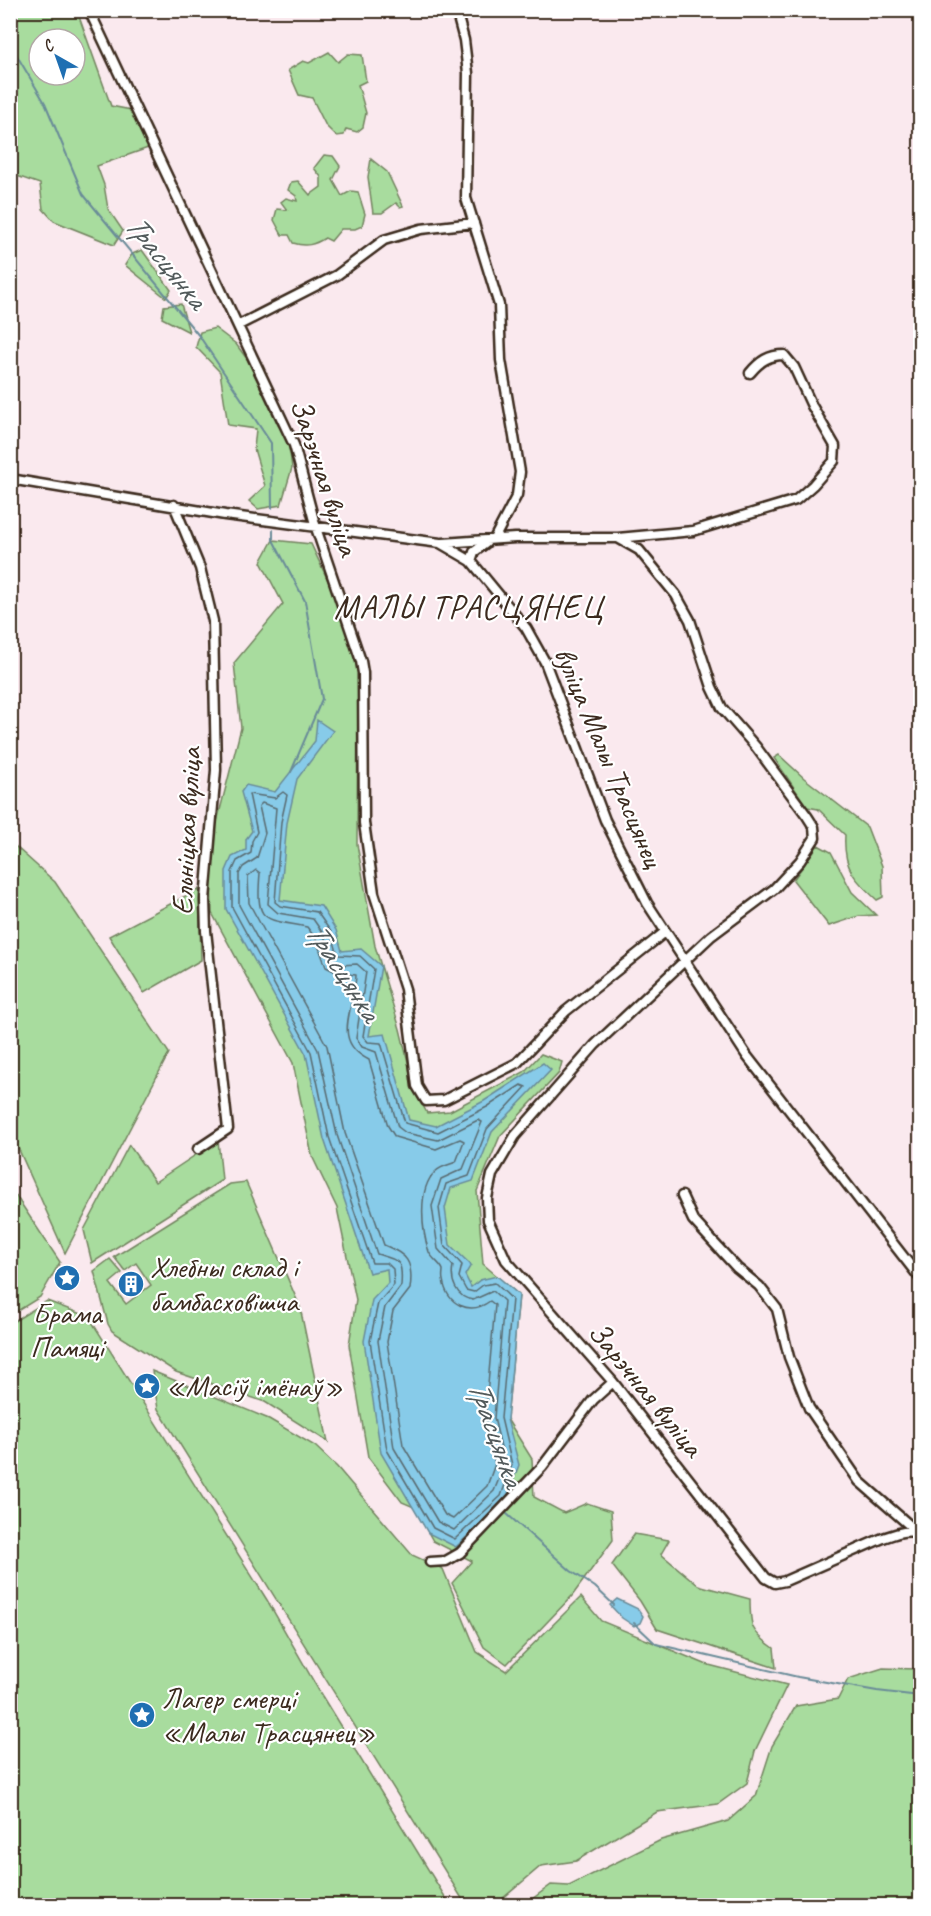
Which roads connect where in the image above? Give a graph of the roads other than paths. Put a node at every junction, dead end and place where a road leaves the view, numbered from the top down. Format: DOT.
graph roads {
  1 [pos="89,10"];
  2 [pos="456,10"];
  3 [pos="474,223"];
  4 [pos="239,325"];
  5 [pos="750,373"];
  6 [pos="10,479"];
  7 [pos="174,505"];
  8 [pos="316,528"];
  9 [pos="618,538"];
  10 [pos="494,539"];
  11 [pos="440,543"];
  12 [pos="471,561"];
  13 [pos="665,932"];
  14 [pos="684,963"];
  15 [pos="198,1149"];
  16 [pos="682,1196"];
  17 [pos="921,1278"];
  18 [pos="613,1382"];
  19 [pos="918,1533"];
  20 [pos="430,1562"];
  1 -- 4 [label="street, Зарэчная вуліца"];
  2 -- 3 [label="street"];
  3 -- 4 [label="street"];
  3 -- 10 [label="street"];
  4 -- 8 [label="street, Зарэчная вуліца"];
  5 -- 9 [label="street"];
  6 -- 7 [label="street"];
  7 -- 8 [label="street"];
  7 -- 15 [label="street, Ельніцкая вуліца"];
  8 -- 11 [label="street, вуліца Малы Трасцянец"];
  8 -- 13 [label="street, Зарэчная вуліца"];
  9 -- 10 [label="street"];
  9 -- 14 [label="street"];
  10 -- 11 [label="street"];
  10 -- 12 [label="street"];
  11 -- 12 [label="street, вуліца Малы Трасцянец"];
  12 -- 13 [label="street, вуліца Малы Трасцянец"];
  13 -- 14 [label="street, вуліца Малы Трасцянец"];
  14 -- 17 [label="street, вуліца Малы Трасцянец"];
  14 -- 18 [label="street, Зарэчная вуліца"];
  16 -- 19 [label="street"];
  18 -- 19 [label="street, Зарэчная вуліца"];
  18 -- 20 [label="street"];
}
